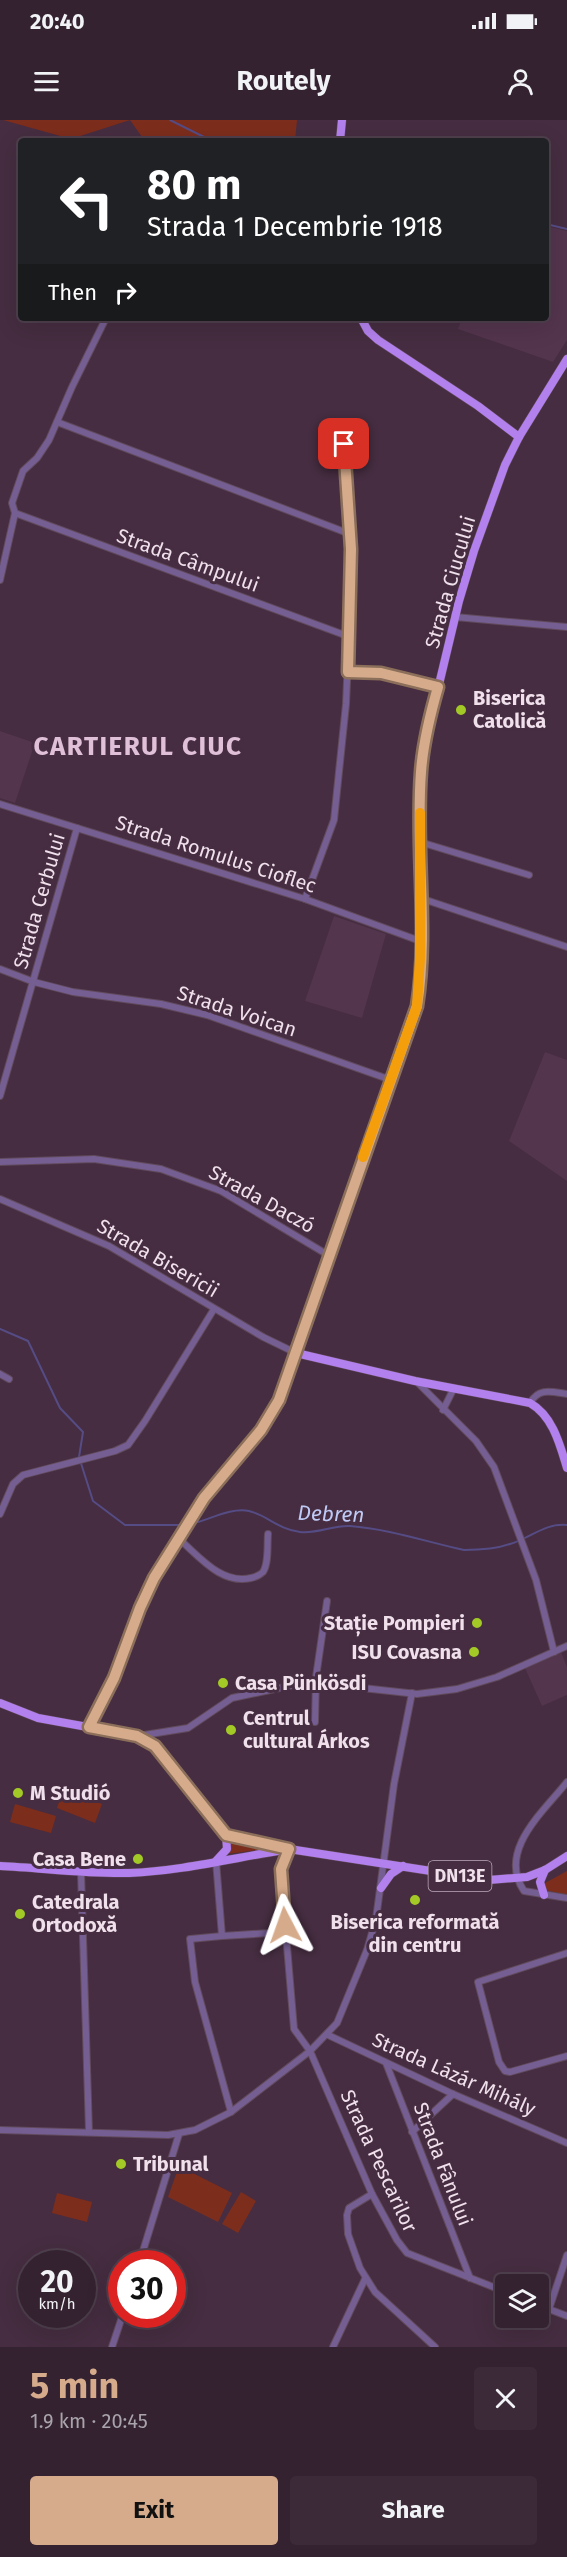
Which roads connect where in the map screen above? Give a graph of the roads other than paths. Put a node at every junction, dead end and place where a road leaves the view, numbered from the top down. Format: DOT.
graph roads {
  1 [pos="342,120"];
  2 [pos="340,138"];
  3 [pos="105,321"];
  4 [pos="363,321"];
  5 [pos="567,359"];
  6 [pos="57,422"];
  7 [pos="342,425"];
  8 [pos="519,437"];
  9 [pos="15,513"];
  10 [pos="350,534"];
  11 [pos="0,580"];
  12 [pos="455,617"];
  13 [pos="567,627"];
  14 [pos="350,637"];
  15 [pos="348,672"];
  16 [pos="438,687"];
  17 [pos="0,804"];
  18 [pos="77,828"];
  19 [pos="420,842"];
  20 [pos="529,875"];
  21 [pos="420,898"];
  22 [pos="305,899"];
  23 [pos="420,941"];
  24 [pos="567,947"];
  25 [pos="0,969"];
  26 [pos="34,982"];
  27 [pos="391,1080"];
  28 [pos="0,1096"];
  29 [pos="0,1162"];
  30 [pos="0,1199"];
  31 [pos="328,1255"];
  32 [pos="214,1309"];
  33 [pos="296,1353"];
  34 [pos="0,1374"];
  35 [pos="9,1379"];
  36 [pos="415,1381"];
  37 [pos="454,1389"];
  38 [pos="567,1394"];
  39 [pos="530,1403"];
  40 [pos="443,1410"];
  41 [pos="567,1468"];
  42 [pos="3,1498"];
  43 [pos="0,1514"];
  44 [pos="268,1534"];
  45 [pos="179,1539"];
  46 [pos="327,1601"];
  47 [pos="567,1646"];
  48 [pos="554,1652"];
  49 [pos="316,1682"];
  50 [pos="412,1693"];
  51 [pos="0,1703"];
  52 [pos="315,1722"];
  53 [pos="89,1727"];
  54 [pos="137,1736"];
  55 [pos="567,1782"];
  56 [pos="226,1835"];
  57 [pos="289,1849"];
  58 [pos="567,1856"];
  59 [pos="216,1861"];
  60 [pos="382,1863"];
  61 [pos="0,1866"];
  62 [pos="404,1866"];
  63 [pos="545,1870"];
  64 [pos="81,1872"];
  65 [pos="517,1879"];
  66 [pos="381,1888"];
  67 [pos="544,1895"];
  68 [pos="567,1898"];
  69 [pos="286,1932"];
  70 [pos="222,1936"];
  71 [pos="567,1953"];
  72 [pos="328,2035"];
  73 [pos="310,2051"];
  74 [pos="567,2056"];
  75 [pos="386,2062"];
  76 [pos="453,2094"];
  77 [pos="231,2112"];
  78 [pos="0,2130"];
  79 [pos="89,2132"];
  80 [pos="412,2132"];
  81 [pos="179,2134"];
  82 [pos="567,2143"];
  83 [pos="372,2194"];
  84 [pos="143,2250"];
  85 [pos="567,2255"];
  86 [pos="365,2278"];
  87 [pos="470,2278"];
  88 [pos="495,2288"];
  89 [pos="549,2309"];
  90 [pos="567,2316"];
  91 [pos="118,2328"];
  92 [pos="112,2347"];
  93 [pos="333,2347"];
  94 [pos="435,2347"];
  1 -- 2 [label="main road"];
  3 -- 6 [label="street"];
  4 -- 8 [label="main road"];
  5 -- 8 [label="main road, Strada Ciucului"];
  6 -- 9 [label="street"];
  6 -- 10 [label="street"];
  7 -- 10 [label="street"];
  8 -- 12 [label="main road, Strada Ciucului"];
  9 -- 11 [label="street"];
  9 -- 14 [label="street, Strada Câmpului"];
  10 -- 14 [label="street"];
  12 -- 13 [label="street"];
  12 -- 16 [label="main road, Strada Ciucului"];
  14 -- 15 [label="street"];
  15 -- 16 [label="street"];
  15 -- 22 [label="street"];
  16 -- 19 [label="main road, Strada Ciucului"];
  17 -- 18 [label="street, Strada Romulus Cioflec"];
  18 -- 22 [label="street, Strada Romulus Cioflec"];
  18 -- 26 [label="street, Strada Cerbului"];
  19 -- 20 [label="street"];
  19 -- 21 [label="main road, Strada Ciucului"];
  21 -- 23 [label="main road, Strada Ciucului"];
  21 -- 24 [label="street"];
  22 -- 23 [label="street, Strada Romulus Cioflec"];
  23 -- 27 [label="main road, Strada Ciucului"];
  25 -- 26 [label="street, Strada Voican"];
  26 -- 27 [label="street, Strada Voican"];
  26 -- 28 [label="street, Strada Cerbului"];
  27 -- 31 [label="main road, Strada Ciucului"];
  29 -- 31 [label="street, Strada Daczó"];
  30 -- 32 [label="street, Strada Bisericii"];
  31 -- 33 [label="main road, Strada Ciucului"];
  32 -- 33 [label="street, Strada Bisericii"];
  32 -- 42 [label="street"];
  33 -- 36 [label="main road"];
  33 -- 45 [label="street, Strada Ciucului"];
  34 -- 35 [label="street"];
  36 -- 37 [label="main road"];
  36 -- 40 [label="street"];
  37 -- 39 [label="main road"];
  37 -- 40 [label="street"];
  38 -- 39 [label="street"];
  39 -- 41 [label="main road"];
  40 -- 48 [label="street"];
  42 -- 43 [label="street"];
  44 -- 45 [label="street"];
  45 -- 53 [label="street, Strada Ciucului"];
  46 -- 49 [label="street"];
  47 -- 48 [label="street"];
  48 -- 50 [label="street"];
  49 -- 50 [label="street"];
  49 -- 52 [label="street"];
  49 -- 54 [label="street"];
  50 -- 60 [label="street"];
  51 -- 53 [label="main road"];
  53 -- 54 [label="main road"];
  54 -- 56 [label="main road"];
  55 -- 65 [label="street"];
  56 -- 57 [label="main road, DN13E"];
  56 -- 59 [label="main road"];
  57 -- 59 [label="main road, DN13E"];
  57 -- 60 [label="main road, DN13E"];
  57 -- 69 [label="street, Strada Pescarilor"];
  58 -- 63 [label="main road, DN13E"];
  59 -- 64 [label="main road, DN13E"];
  59 -- 70 [label="street"];
  60 -- 62 [label="main road, DN13E"];
  60 -- 66 [label="street"];
  61 -- 64 [label="main road, DN13E"];
  62 -- 65 [label="main road, DN13E"];
  62 -- 66 [label="main road"];
  63 -- 65 [label="main road, DN13E"];
  63 -- 67 [label="main road"];
  64 -- 79 [label="street"];
  65 -- 67 [label="street"];
  66 -- 72 [label="street"];
  67 -- 68 [label="street"];
  69 -- 70 [label="street"];
  69 -- 73 [label="street, Strada Pescarilor"];
  70 -- 77 [label="street"];
  71 -- 74 [label="street"];
  72 -- 73 [label="street"];
  72 -- 75 [label="street, Strada Lázár Mihály"];
  73 -- 77 [label="street"];
  73 -- 83 [label="street, Strada Pescarilor"];
  75 -- 76 [label="street, Strada Lázár Mihály"];
  75 -- 80 [label="street, Strada Fânului"];
  76 -- 80 [label="street"];
  76 -- 82 [label="street, Strada Lázár Mihály"];
  77 -- 81 [label="street"];
  78 -- 79 [label="street"];
  79 -- 81 [label="street"];
  80 -- 87 [label="street, Strada Fânului"];
  81 -- 84 [label="street"];
  83 -- 86 [label="street"];
  83 -- 87 [label="street, Strada Pescarilor"];
  85 -- 89 [label="street"];
  86 -- 93 [label="street"];
  86 -- 94 [label="street"];
  87 -- 88 [label="street, Strada Pescarilor"];
  89 -- 90 [label="street"];
  91 -- 92 [label="street"];
}
